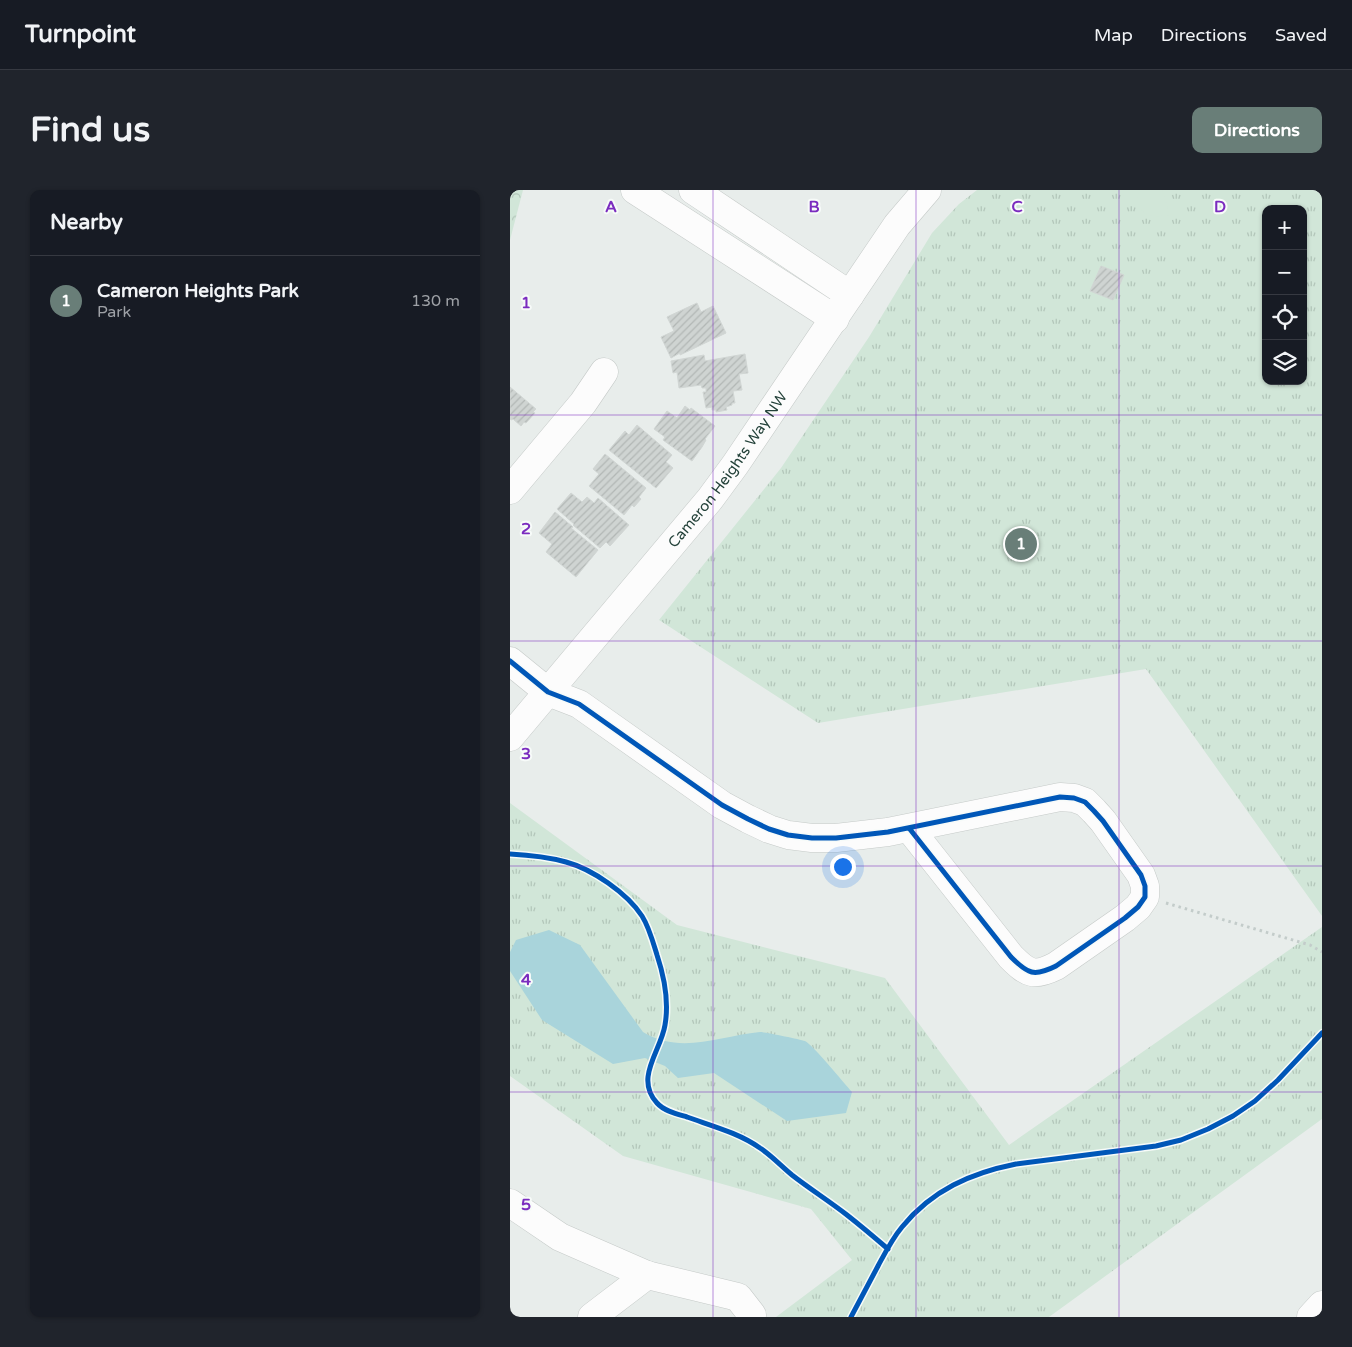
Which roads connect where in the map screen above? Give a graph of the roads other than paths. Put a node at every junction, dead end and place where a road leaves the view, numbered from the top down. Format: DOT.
graph roads {
  1 [pos="692,190"];
  2 [pos="927,190"];
  3 [pos="639,191"];
  4 [pos="850,295"];
  5 [pos="835,319"];
  6 [pos="604,372"];
  7 [pos="510,490"];
  8 [pos="510,661"];
  9 [pos="548,692"];
  10 [pos="510,737"];
  11 [pos="909,828"];
  12 [pos="510,1203"];
  13 [pos="647,1275"];
  14 [pos="1322,1305"];
  15 [pos="752,1314"];
  16 [pos="592,1317"];
  17 [pos="1311,1317"];
  1 -- 4 [label="street"];
  2 -- 4 [label="street, Cameron Heights Way NW"];
  3 -- 5 [label="street"];
  4 -- 5 [label="street, Cameron Heights Way NW"];
  5 -- 9 [label="street, Cameron Heights Way NW"];
  6 -- 7 [label="street"];
  8 -- 9 [label="street"];
  9 -- 10 [label="street, Cameron Heights Way NW"];
  9 -- 11 [label="street"];
  11 -- 11 [label="street"];
  12 -- 13 [label="street"];
  13 -- 15 [label="street"];
  13 -- 16 [label="street"];
  14 -- 17 [label="street"];
}
